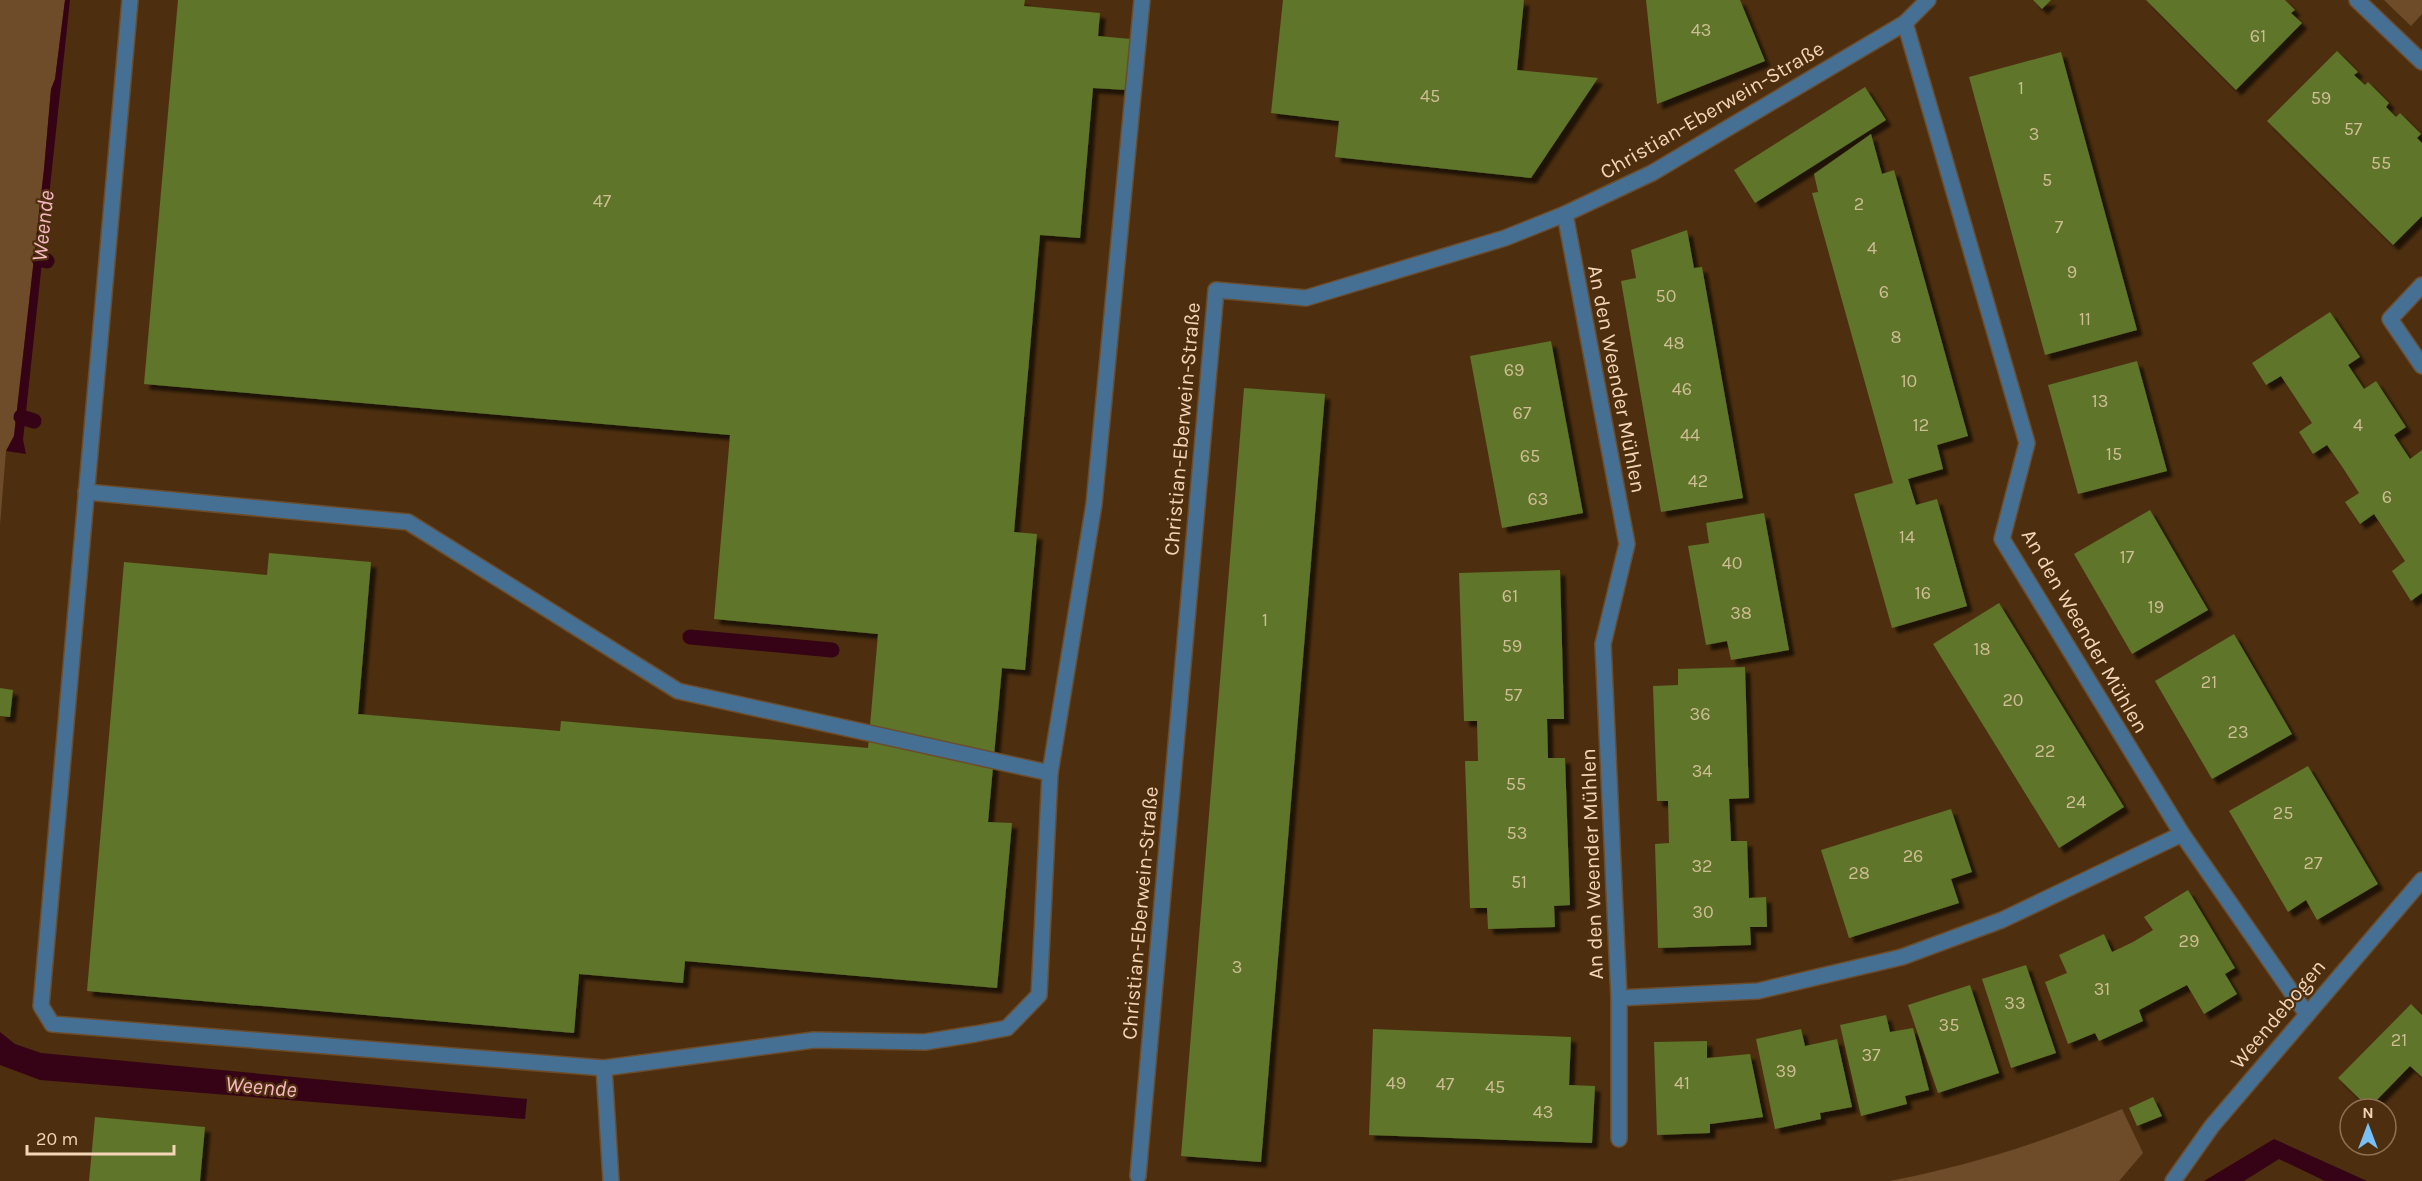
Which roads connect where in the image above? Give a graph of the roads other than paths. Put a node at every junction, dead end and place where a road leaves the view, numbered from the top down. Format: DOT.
graph roads {
  1 [pos="130,0"];
  2 [pos="1142,0"];
  3 [pos="1928,0"];
  4 [pos="2357,0"];
  5 [pos="1905,23"];
  6 [pos="2422,62"];
  7 [pos="1565,214"];
  8 [pos="2422,285"];
  9 [pos="2422,366"];
  10 [pos="86,492"];
  11 [pos="1050,773"];
  12 [pos="2182,834"];
  13 [pos="2422,880"];
  14 [pos="1619,998"];
  15 [pos="2306,1013"];
  16 [pos="604,1068"];
  17 [pos="1619,1139"];
  18 [pos="1138,1176"];
  19 [pos="611,1181"];
  20 [pos="2173,1181"];
  1 -- 10 [label="street"];
  2 -- 11 [label="street"];
  3 -- 5 [label="street, Christian-Eberwein-Straße"];
  4 -- 6 [label="street"];
  5 -- 7 [label="street, Christian-Eberwein-Straße"];
  5 -- 12 [label="street, An den Weender Mühlen"];
  7 -- 14 [label="street, An den Weender Mühlen"];
  7 -- 18 [label="street, Christian-Eberwein-Straße"];
  8 -- 9 [label="street"];
  10 -- 11 [label="street"];
  10 -- 16 [label="street"];
  11 -- 16 [label="street"];
  12 -- 14 [label="street, An den Weender Mühlen"];
  12 -- 15 [label="street, An den Weender Mühlen"];
  13 -- 15 [label="street, Weendebogen"];
  14 -- 17 [label="street"];
  15 -- 20 [label="street, Weendebogen"];
  16 -- 19 [label="street"];
}
